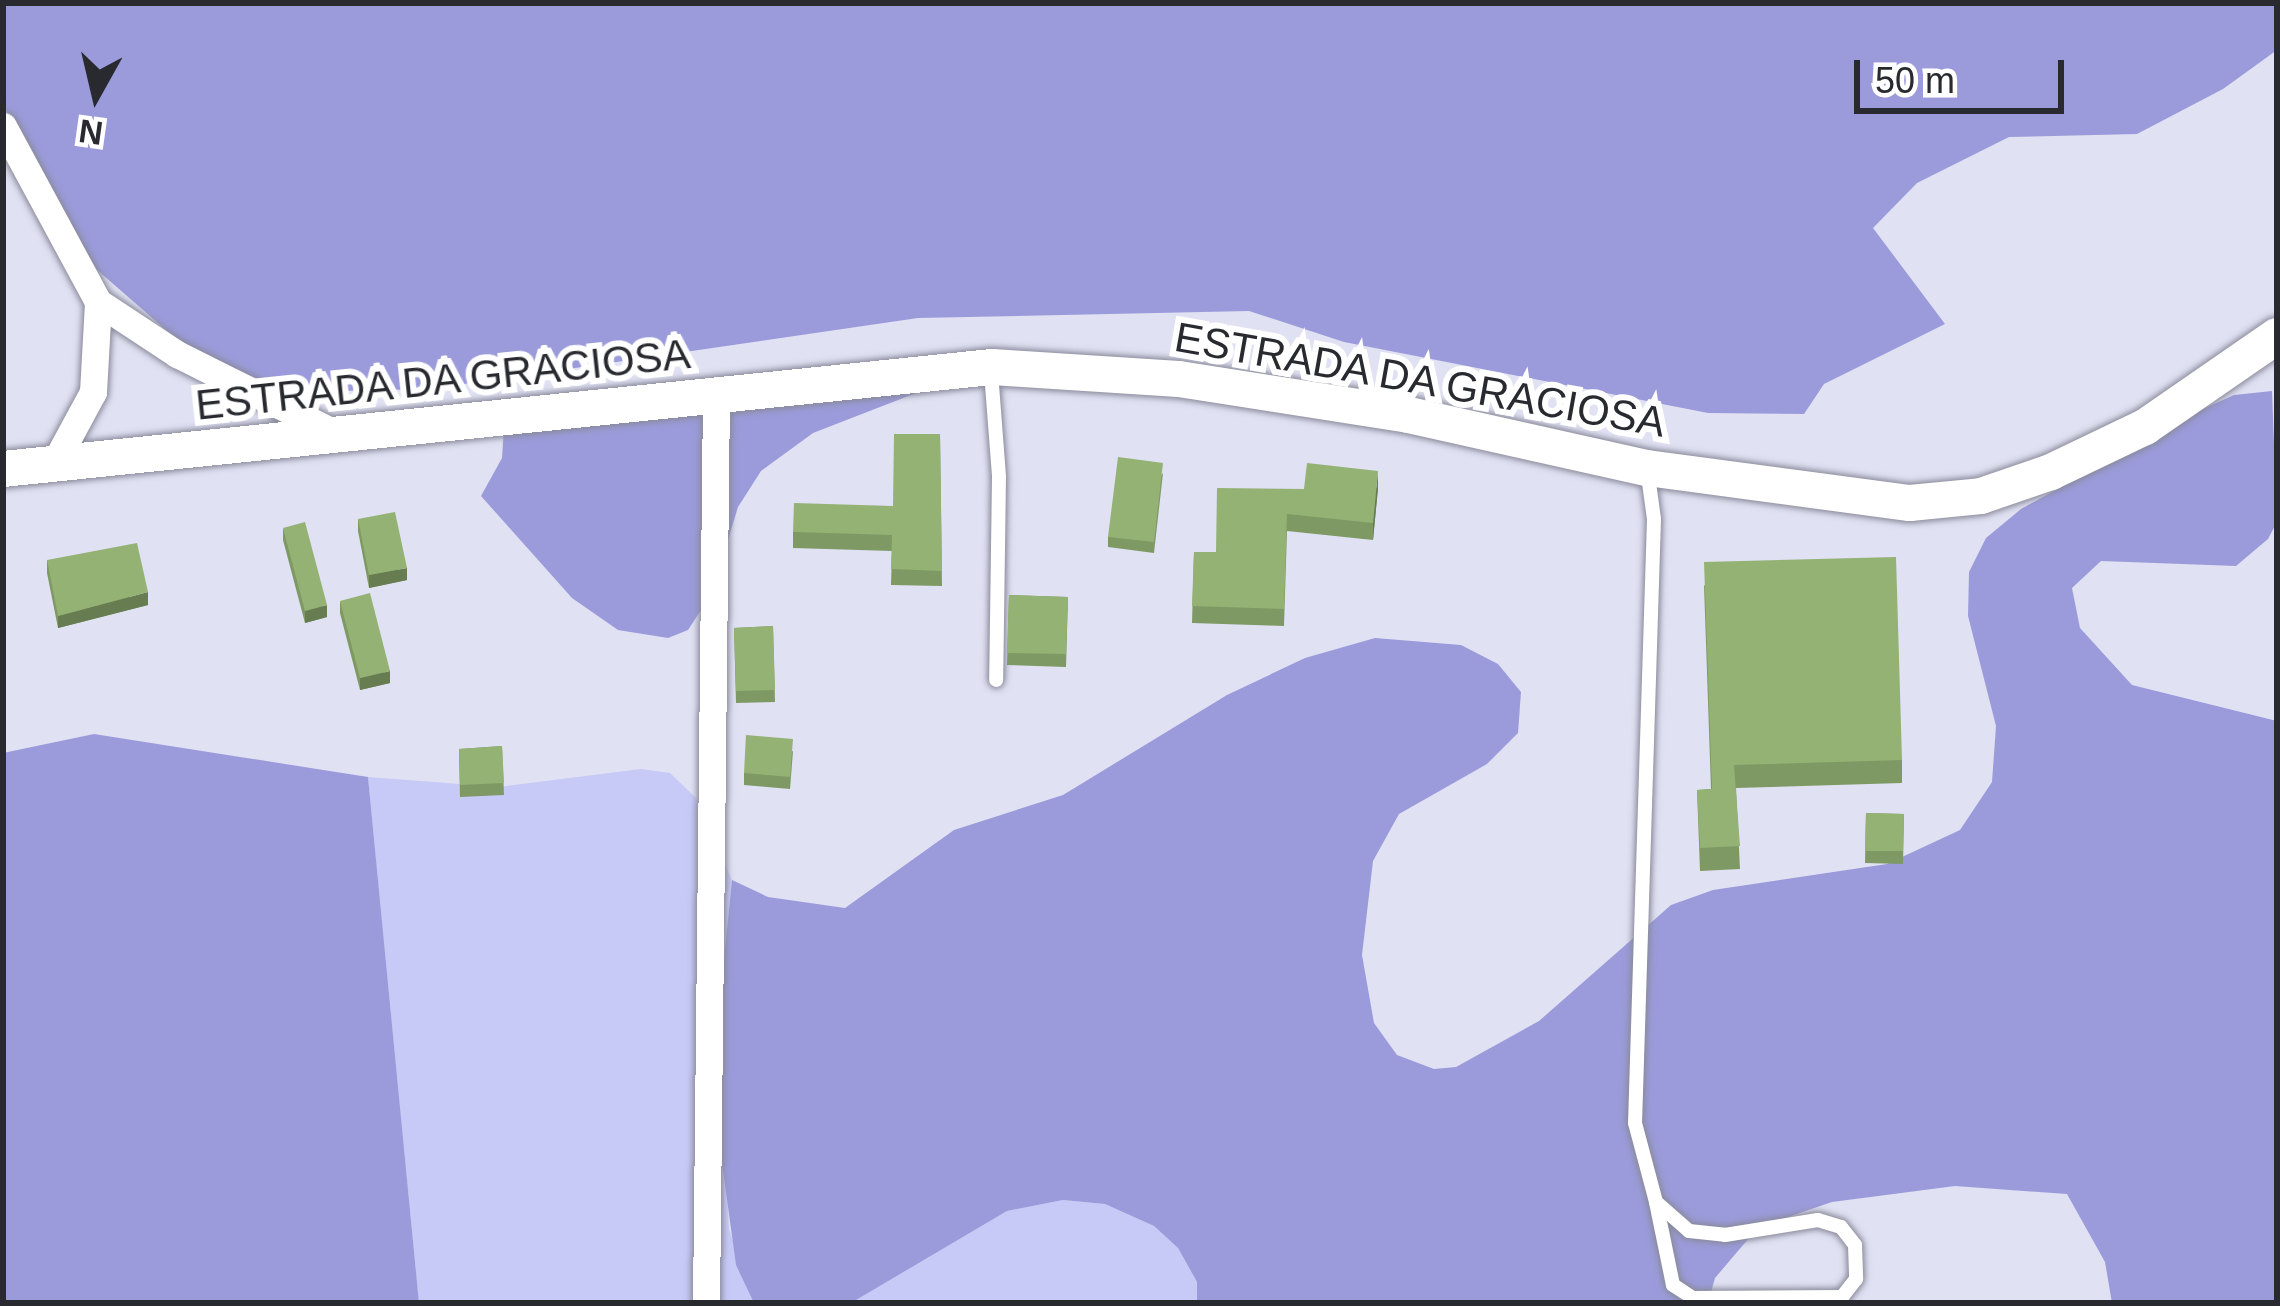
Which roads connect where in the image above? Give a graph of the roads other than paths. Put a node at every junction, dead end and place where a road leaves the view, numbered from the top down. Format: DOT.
graph roads {
  1 [pos="3,126"];
  2 [pos="98,302"];
  3 [pos="2277,336"];
  4 [pos="992,367"];
  5 [pos="716,397"];
  6 [pos="346,439"];
  7 [pos="54,464"];
  8 [pos="1647,468"];
  9 [pos="3,469"];
  10 [pos="996,680"];
  11 [pos="1656,1202"];
  12 [pos="706,1303"];
  1 -- 2 [label="street"];
  2 -- 6 [label="street"];
  2 -- 7 [label="street"];
  3 -- 8 [label="main road, ESTRADA DA GRACIOSA"];
  4 -- 5 [label="main road, ESTRADA DA GRACIOSA"];
  4 -- 8 [label="main road, ESTRADA DA GRACIOSA"];
  4 -- 10 [label="lane"];
  5 -- 6 [label="main road, ESTRADA DA GRACIOSA"];
  5 -- 12 [label="street"];
  6 -- 7 [label="main road, ESTRADA DA GRACIOSA"];
  7 -- 9 [label="main road, ESTRADA DA GRACIOSA"];
  8 -- 11 [label="lane"];
  11 -- 11 [label="lane"];
}
